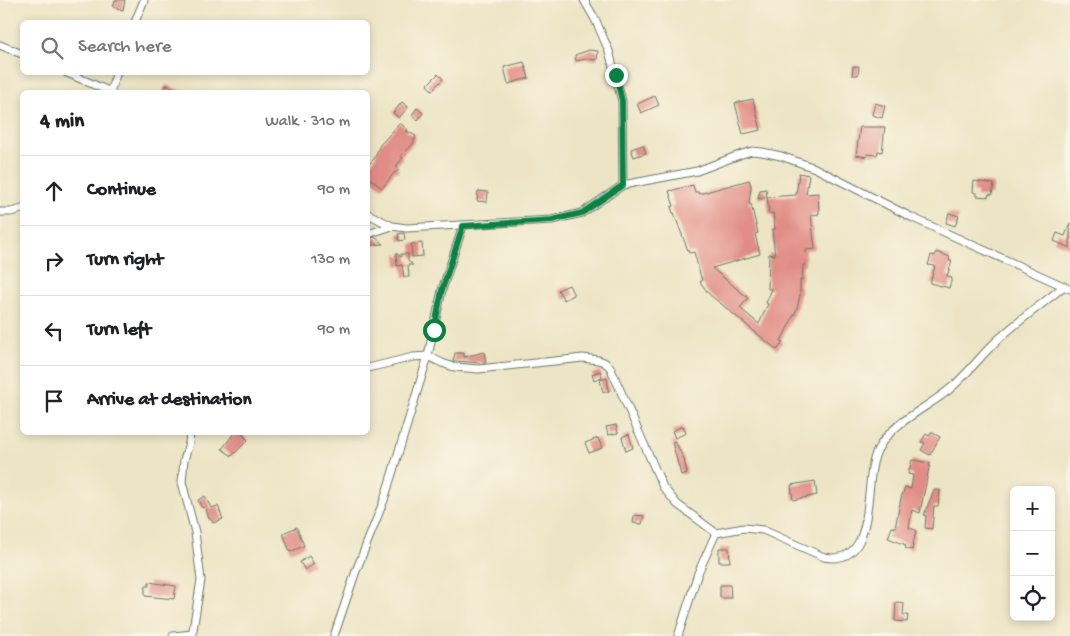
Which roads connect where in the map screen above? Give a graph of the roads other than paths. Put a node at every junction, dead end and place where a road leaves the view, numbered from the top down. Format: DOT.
graph roads {
  1 [pos="144,0"];
  2 [pos="584,0"];
  3 [pos="136,20"];
  4 [pos="0,45"];
  5 [pos="20,53"];
  6 [pos="72,75"];
  7 [pos="116,75"];
  8 [pos="106,90"];
  9 [pos="112,90"];
  10 [pos="623,185"];
  11 [pos="20,210"];
  12 [pos="0,212"];
  13 [pos="370,215"];
  14 [pos="392,226"];
  15 [pos="463,226"];
  16 [pos="370,233"];
  17 [pos="1067,287"];
  18 [pos="428,356"];
  19 [pos="370,368"];
  20 [pos="190,435"];
  21 [pos="716,533"];
  22 [pos="193,635"];
  23 [pos="173,636"];
  24 [pos="334,636"];
  25 [pos="678,636"];
  1 -- 3 [label="street"];
  2 -- 10 [label="street"];
  4 -- 5 [label="street"];
  6 -- 8 [label="street"];
  7 -- 9 [label="street"];
  10 -- 15 [label="street"];
  10 -- 17 [label="street"];
  11 -- 12 [label="street"];
  13 -- 14 [label="street"];
  14 -- 15 [label="street"];
  14 -- 16 [label="street"];
  15 -- 18 [label="street"];
  17 -- 21 [label="street"];
  18 -- 19 [label="street"];
  18 -- 21 [label="street"];
  18 -- 24 [label="street"];
  20 -- 22 [label="street"];
  21 -- 25 [label="street"];
  22 -- 23 [label="street"];
}
